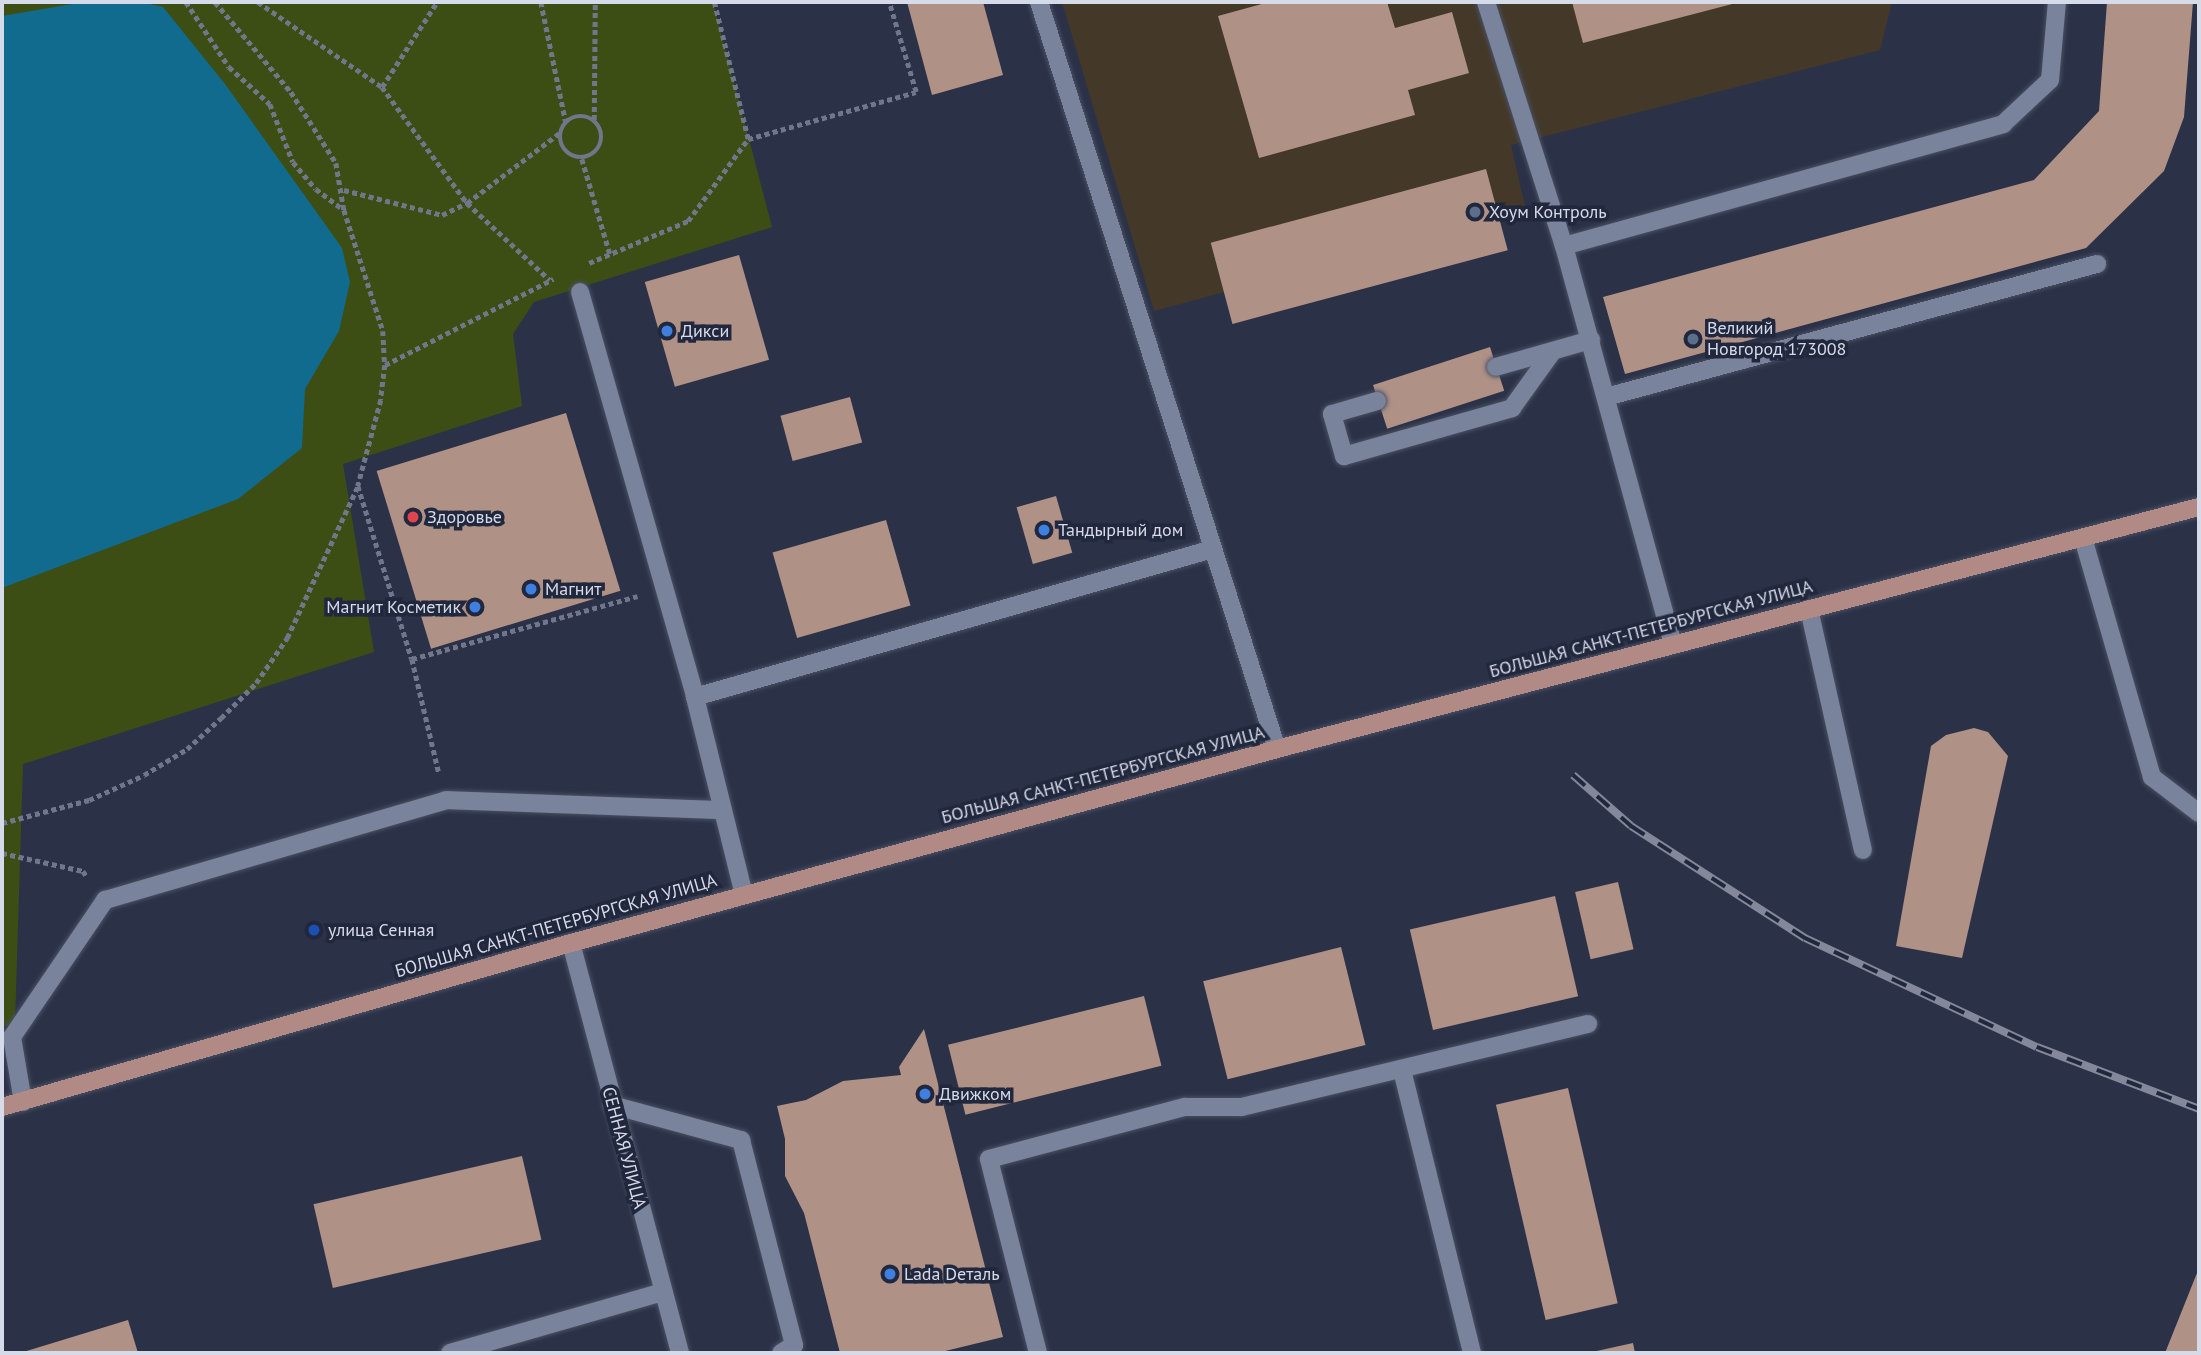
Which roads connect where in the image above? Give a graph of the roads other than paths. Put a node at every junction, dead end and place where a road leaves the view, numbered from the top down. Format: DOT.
graph roads {
  1 [pos="1039,2"];
  2 [pos="1486,2"];
  3 [pos="2056,2"];
  4 [pos="1564,246"];
  5 [pos="2097,264"];
  6 [pos="580,292"];
  7 [pos="1591,340"];
  8 [pos="1553,351"];
  9 [pos="1496,368"];
  10 [pos="1606,397"];
  11 [pos="1377,401"];
  12 [pos="2199,507"];
  13 [pos="2083,538"];
  14 [pos="1213,549"];
  15 [pos="1810,609"];
  16 [pos="1674,644"];
  17 [pos="695,697"];
  18 [pos="1277,749"];
  19 [pos="723,810"];
  20 [pos="2199,813"];
  21 [pos="1863,849"];
  22 [pos="744,895"];
  23 [pos="570,943"];
  24 [pos="1588,1024"];
  25 [pos="1402,1070"];
  26 [pos="23,1102"];
  27 [pos="612,1105"];
  28 [pos="2,1109"];
  29 [pos="663,1292"];
  30 [pos="450,1353"];
  31 [pos="680,1353"];
  32 [pos="781,1353"];
  33 [pos="1038,1353"];
  34 [pos="1472,1353"];
  1 -- 14 [label="street"];
  2 -- 4 [label="street"];
  3 -- 4 [label="street"];
  4 -- 7 [label="street"];
  5 -- 10 [label="street"];
  6 -- 17 [label="street"];
  7 -- 8 [label="street"];
  7 -- 10 [label="street"];
  8 -- 9 [label="street"];
  8 -- 11 [label="street"];
  10 -- 16 [label="street"];
  12 -- 13 [label="main road, БОЛЬШАЯ САНКТ-ПЕТЕРБУРГСКАЯ УЛИЦА"];
  13 -- 15 [label="main road, БОЛЬШАЯ САНКТ-ПЕТЕРБУРГСКАЯ УЛИЦА"];
  13 -- 20 [label="street"];
  14 -- 17 [label="street"];
  14 -- 18 [label="street"];
  15 -- 16 [label="main road, БОЛЬШАЯ САНКТ-ПЕТЕРБУРГСКАЯ УЛИЦА"];
  15 -- 21 [label="street"];
  16 -- 18 [label="main road, БОЛЬШАЯ САНКТ-ПЕТЕРБУРГСКАЯ УЛИЦА"];
  17 -- 19 [label="street"];
  18 -- 22 [label="main road, БОЛЬШАЯ САНКТ-ПЕТЕРБУРГСКАЯ УЛИЦА"];
  19 -- 22 [label="street"];
  19 -- 26 [label="street"];
  22 -- 23 [label="main road, БОЛЬШАЯ САНКТ-ПЕТЕРБУРГСКАЯ УЛИЦА"];
  23 -- 26 [label="main road, БОЛЬШАЯ САНКТ-ПЕТЕРБУРГСКАЯ УЛИЦА"];
  23 -- 27 [label="street, СЕННАЯ УЛИЦА"];
  24 -- 25 [label="street"];
  25 -- 33 [label="street"];
  25 -- 34 [label="street"];
  26 -- 28 [label="main road, БОЛЬШАЯ САНКТ-ПЕТЕРБУРГСКАЯ УЛИЦА"];
  27 -- 29 [label="street, СЕННАЯ УЛИЦА"];
  27 -- 32 [label="street"];
  29 -- 30 [label="street"];
  29 -- 31 [label="street, СЕННАЯ УЛИЦА"];
}
